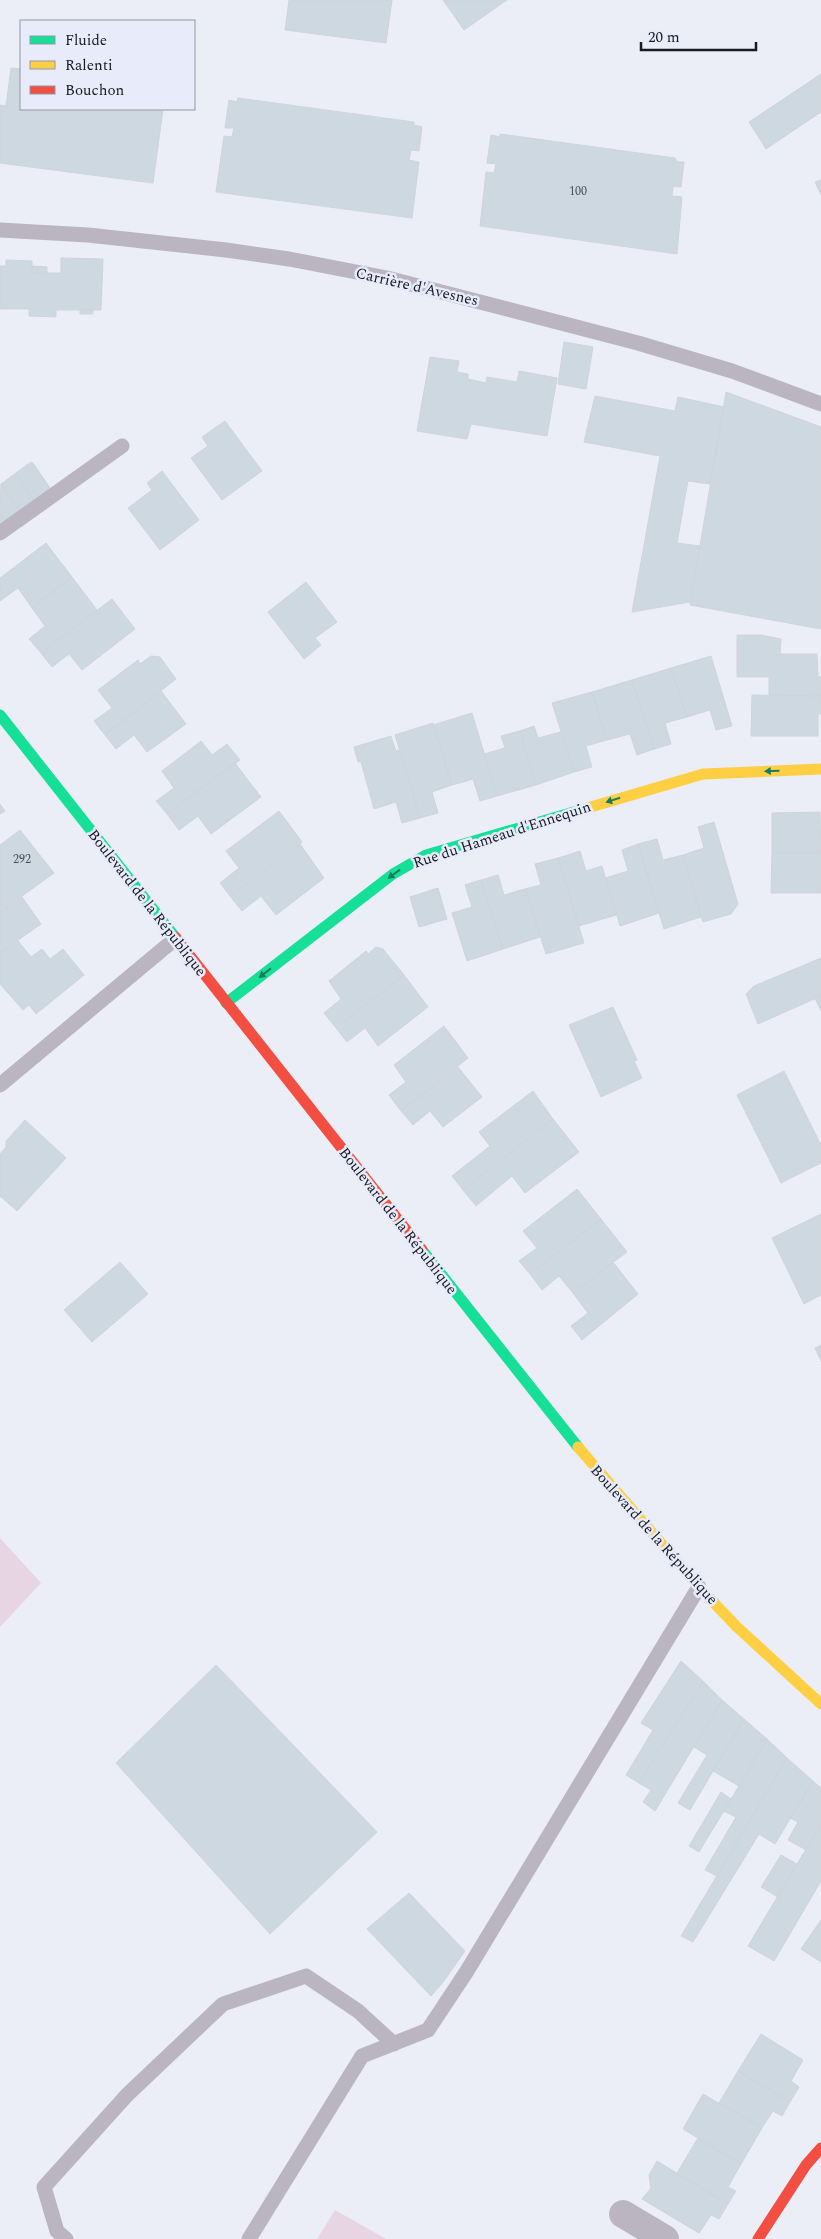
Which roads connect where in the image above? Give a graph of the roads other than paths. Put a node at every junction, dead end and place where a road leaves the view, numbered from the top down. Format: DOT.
graph roads {
  1 [pos="0,230"];
  2 [pos="821,404"];
  3 [pos="122,446"];
  4 [pos="0,533"];
  5 [pos="0,715"];
  6 [pos="821,769"];
  7 [pos="175,939"];
  8 [pos="226,1003"];
  9 [pos="0,1085"];
  10 [pos="699,1587"];
  11 [pos="821,1704"];
  12 [pos="394,2044"];
  13 [pos="821,2148"];
  14 [pos="623,2214"];
  15 [pos="66,2239"];
  16 [pos="249,2239"];
  17 [pos="665,2239"];
  18 [pos="758,2239"];
  1 -- 2 [label="lane, Carrière d'Avesnes"];
  3 -- 4 [label="lane"];
  5 -- 7 [label="street, Boulevard de la République"];
  6 -- 8 [label="street, Rue du Hameau d'Ennequin, one-way"];
  7 -- 8 [label="street, Boulevard de la République"];
  7 -- 9 [label="lane"];
  8 -- 10 [label="street, Boulevard de la République"];
  10 -- 11 [label="street, Boulevard de la République"];
  10 -- 12 [label="lane"];
  12 -- 15 [label="lane"];
  12 -- 16 [label="lane"];
  13 -- 18 [label="street"];
  14 -- 17 [label="street"];
}
